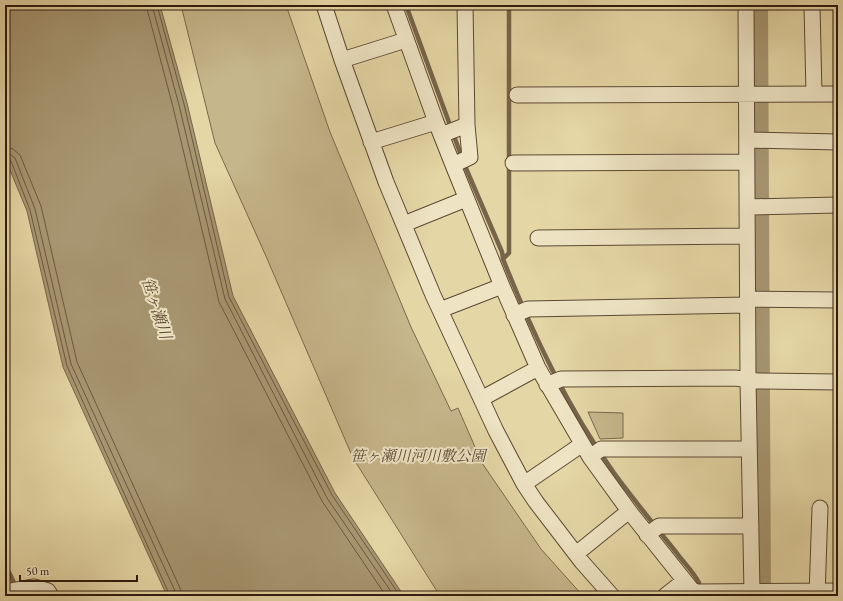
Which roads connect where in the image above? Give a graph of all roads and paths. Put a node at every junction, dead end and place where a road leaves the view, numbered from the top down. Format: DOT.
graph roads {
  1 [pos="324,5"];
  2 [pos="394,5"];
  3 [pos="465,5"];
  4 [pos="746,5"];
  5 [pos="812,5"];
  6 [pos="406,40"];
  7 [pos="342,60"];
  8 [pos="756,94"];
  9 [pos="814,94"];
  10 [pos="838,94"];
  11 [pos="517,95"];
  12 [pos="450,129"];
  13 [pos="757,140"];
  14 [pos="371,142"];
  15 [pos="838,142"];
  16 [pos="460,162"];
  17 [pos="747,162"];
  18 [pos="514,163"];
  19 [pos="466,199"];
  20 [pos="838,205"];
  21 [pos="756,207"];
  22 [pos="404,224"];
  23 [pos="747,236"];
  24 [pos="538,238"];
  25 [pos="502,286"];
  26 [pos="838,300"];
  27 [pos="754,301"];
  28 [pos="440,310"];
  29 [pos="521,312"];
  30 [pos="538,368"];
  31 [pos="757,381"];
  32 [pos="554,382"];
  33 [pos="838,382"];
  34 [pos="481,399"];
  35 [pos="581,445"];
  36 [pos="749,449"];
  37 [pos="596,453"];
  38 [pos="524,484"];
  39 [pos="820,508"];
  40 [pos="629,511"];
  41 [pos="751,526"];
  42 [pos="653,531"];
  43 [pos="576,554"];
  44 [pos="689,589"];
  45 [pos="13,591"];
  46 [pos="838,591"];
  47 [pos="760,592"];
  48 [pos="817,594"];
  49 [pos="51,596"];
  50 [pos="612,596"];
  51 [pos="665,596"];
  1 -- 7 [label="street"];
  2 -- 6 [label="street"];
  3 -- 12 [label="street"];
  4 -- 8 [label="street"];
  5 -- 9 [label="street"];
  6 -- 7 [label="street"];
  6 -- 12 [label="street"];
  7 -- 14 [label="street"];
  8 -- 9 [label="street"];
  8 -- 11 [label="street"];
  8 -- 13 [label="street"];
  9 -- 10 [label="street"];
  12 -- 14 [label="street"];
  12 -- 16 [label="street"];
  12 -- 16 [label="street"];
  13 -- 15 [label="street"];
  13 -- 17 [label="street"];
  14 -- 22 [label="street"];
  16 -- 19 [label="street"];
  17 -- 18 [label="street"];
  17 -- 21 [label="street"];
  19 -- 22 [label="street"];
  19 -- 25 [label="street"];
  20 -- 21 [label="street"];
  21 -- 23 [label="street"];
  22 -- 28 [label="street"];
  23 -- 24 [label="street"];
  23 -- 27 [label="street"];
  25 -- 28 [label="street"];
  25 -- 29 [label="street"];
  26 -- 27 [label="street"];
  27 -- 29 [label="street"];
  27 -- 31 [label="street"];
  28 -- 34 [label="street"];
  29 -- 30 [label="street"];
  30 -- 32 [label="street"];
  30 -- 34 [label="street"];
  31 -- 32 [label="street"];
  31 -- 33 [label="street"];
  31 -- 36 [label="street"];
  32 -- 35 [label="street"];
  34 -- 38 [label="street"];
  35 -- 37 [label="street"];
  35 -- 38 [label="street"];
  36 -- 37 [label="street"];
  36 -- 41 [label="street"];
  37 -- 40 [label="street"];
  38 -- 43 [label="street"];
  39 -- 48 [label="street"];
  40 -- 42 [label="street"];
  40 -- 43 [label="street"];
  41 -- 42 [label="street"];
  41 -- 47 [label="street"];
  42 -- 44 [label="street"];
  43 -- 50 [label="street"];
  44 -- 47 [label="street"];
  44 -- 51 [label="street"];
  45 -- 49 [label="street"];
  46 -- 48 [label="street"];
  47 -- 48 [label="street"];
}
